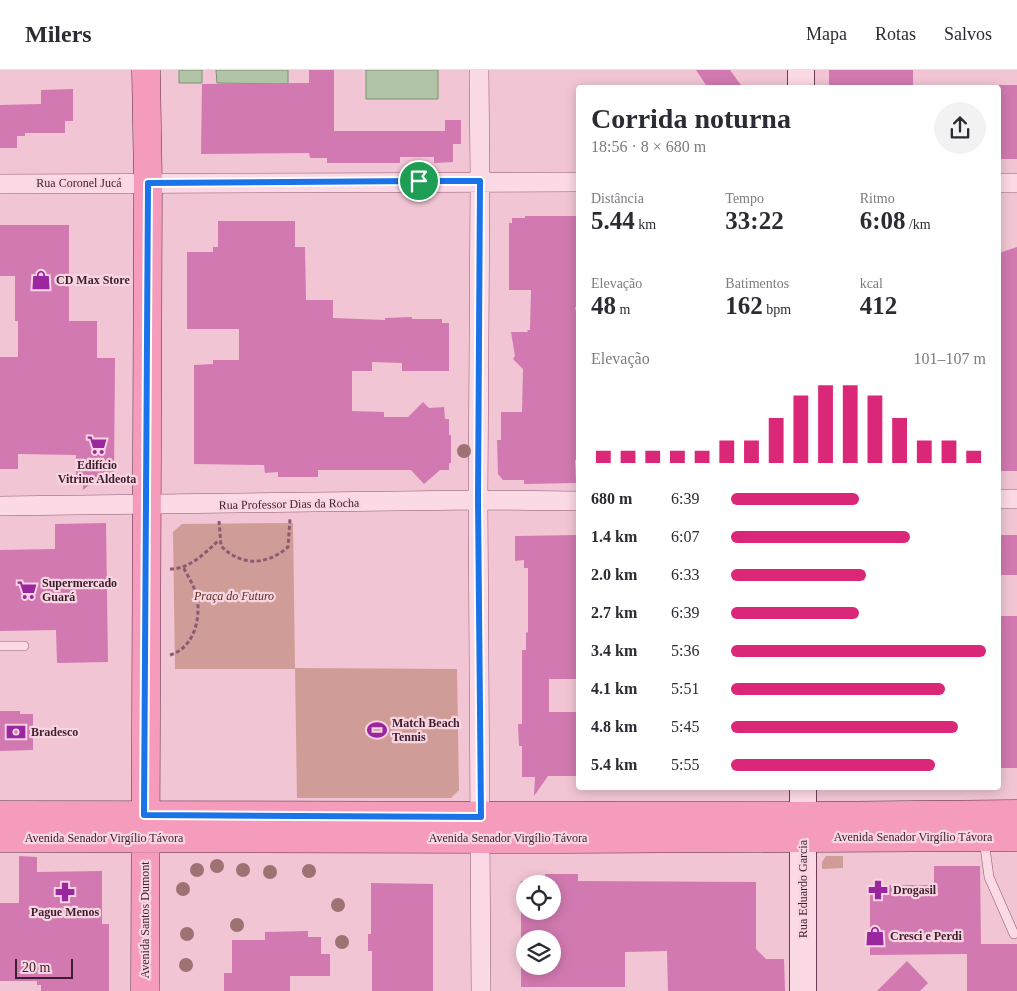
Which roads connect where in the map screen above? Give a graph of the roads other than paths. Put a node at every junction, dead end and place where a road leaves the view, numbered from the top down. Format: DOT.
graph roads {
  1 [pos="146,70"];
  2 [pos="479,70"];
  3 [pos="801,70"];
  4 [pos="801,85"];
  5 [pos="480,181"];
  6 [pos="576,182"];
  7 [pos="148,183"];
  8 [pos="1001,183"];
  9 [pos="1017,183"];
  10 [pos="0,184"];
  11 [pos="1017,498"];
  12 [pos="1001,499"];
  13 [pos="478,500"];
  14 [pos="576,501"];
  15 [pos="0,506"];
  16 [pos="146,506"];
  17 [pos="0,646"];
  18 [pos="24,646"];
  19 [pos="803,790"];
  20 [pos="1017,814"];
  21 [pos="0,815"];
  22 [pos="144,826"];
  23 [pos="481,827"];
  24 [pos="803,827"];
  25 [pos="984,837"];
  26 [pos="1017,837"];
  27 [pos="0,838"];
  28 [pos="1014,934"];
  29 [pos="145,991"];
  30 [pos="481,991"];
  31 [pos="804,991"];
  1 -- 7 [label="main road, Avenida Santos Dumont"];
  2 -- 5 [label="street"];
  3 -- 4 [label="main road"];
  5 -- 6 [label="street, Rua Coronel Jucá"];
  5 -- 7 [label="street, Rua Coronel Jucá"];
  5 -- 13 [label="street"];
  7 -- 10 [label="street, Rua Coronel Jucá"];
  7 -- 16 [label="main road, Avenida Santos Dumont"];
  8 -- 9 [label="street"];
  11 -- 12 [label="street"];
  13 -- 14 [label="street, Rua Professor Dias da Rocha"];
  13 -- 16 [label="street, Rua Professor Dias da Rocha"];
  13 -- 23 [label="street"];
  15 -- 16 [label="street, Rua Professor Dias da Rocha"];
  16 -- 22 [label="main road, Avenida Santos Dumont"];
  17 -- 18 [label="lane"];
  19 -- 24 [label="main road, Rua Eduardo Garcia"];
  20 -- 24 [label="main road, Avenida Senador Virgílio Távora"];
  21 -- 22 [label="main road, Avenida Senador Virgílio Távora"];
  22 -- 23 [label="main road, Avenida Senador Virgílio Távora"];
  22 -- 27 [label="main road, Avenida Senador Virgílio Távora"];
  22 -- 29 [label="main road, Avenida Santos Dumont"];
  23 -- 24 [label="main road, Avenida Senador Virgílio Távora"];
  23 -- 30 [label="street"];
  24 -- 25 [label="main road, Avenida Senador Virgílio Távora"];
  24 -- 31 [label="main road, Rua Eduardo Garcia"];
  25 -- 26 [label="main road, Avenida Senador Virgílio Távora"];
  25 -- 28 [label="lane"];
}
